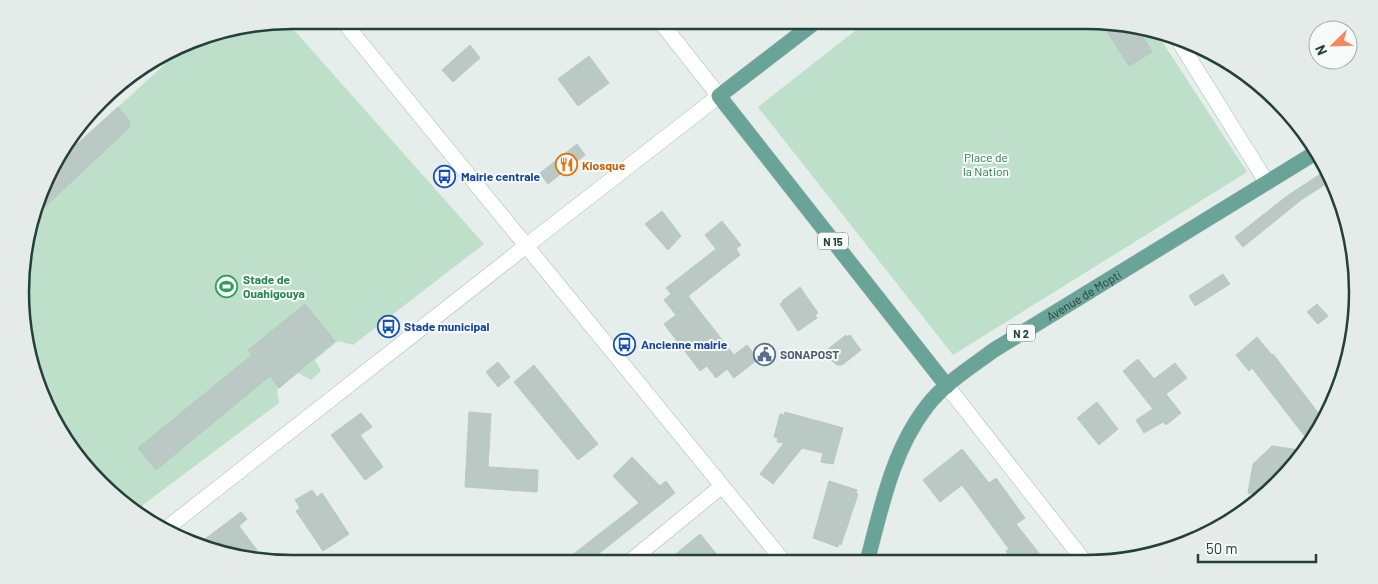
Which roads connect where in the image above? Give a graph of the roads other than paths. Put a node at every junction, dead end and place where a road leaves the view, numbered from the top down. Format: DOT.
graph roads {
  1 [pos="349,29"];
  2 [pos="667,29"];
  3 [pos="806,29"];
  4 [pos="1183,47"];
  5 [pos="719,96"];
  6 [pos="1311,155"];
  7 [pos="1268,183"];
  8 [pos="526,246"];
  9 [pos="947,386"];
  10 [pos="722,486"];
  11 [pos="171,525"];
  12 [pos="638,555"];
  13 [pos="778,555"];
  14 [pos="869,555"];
  15 [pos="1080,555"];
  1 -- 8 [label="main road"];
  2 -- 5 [label="main road"];
  3 -- 5 [label="main road"];
  4 -- 7 [label="main road"];
  5 -- 8 [label="main road"];
  5 -- 9 [label="main road, N 15"];
  6 -- 7 [label="main road, Avenue de Mopti / N 2"];
  7 -- 9 [label="main road, Avenue de Mopti / N 2"];
  8 -- 10 [label="main road"];
  8 -- 11 [label="main road"];
  9 -- 14 [label="main road, Avenue de Mopti / N 2"];
  9 -- 15 [label="main road"];
  10 -- 12 [label="main road"];
  10 -- 13 [label="main road"];
}
